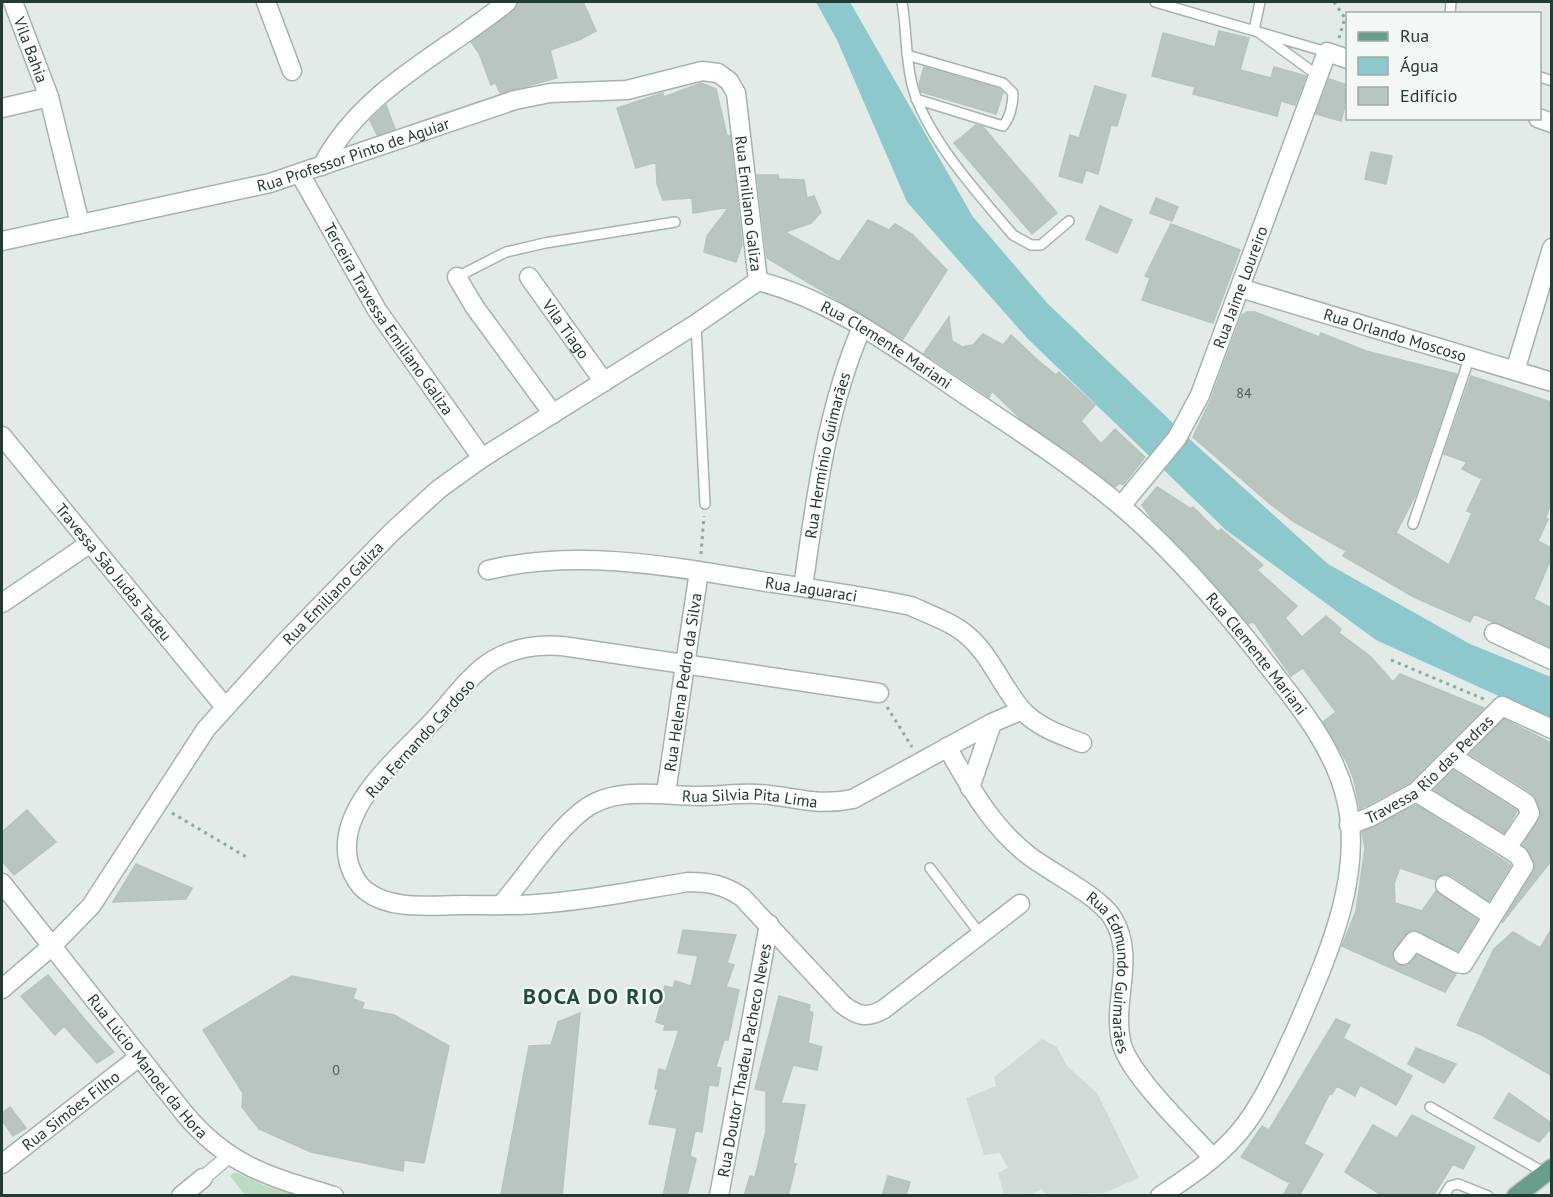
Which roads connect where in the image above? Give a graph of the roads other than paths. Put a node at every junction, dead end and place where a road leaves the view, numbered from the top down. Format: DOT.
graph roads {
  1 [pos="13,2"];
  2 [pos="266,2"];
  3 [pos="507,2"];
  4 [pos="902,2"];
  5 [pos="1155,2"];
  6 [pos="1260,2"];
  7 [pos="1254,30"];
  8 [pos="907,55"];
  9 [pos="1337,55"];
  10 [pos="292,71"];
  11 [pos="702,71"];
  12 [pos="1317,75"];
  13 [pos="49,97"];
  14 [pos="916,99"];
  15 [pos="2,108"];
  16 [pos="322,166"];
  17 [pos="300,174"];
  18 [pos="1069,221"];
  19 [pos="675,222"];
  20 [pos="80,224"];
  21 [pos="2,241"];
  22 [pos="1551,248"];
  23 [pos="457,278"];
  24 [pos="529,278"];
  25 [pos="758,281"];
  26 [pos="1240,288"];
  27 [pos="696,324"];
  28 [pos="862,327"];
  29 [pos="1469,359"];
  30 [pos="1515,371"];
  31 [pos="604,382"];
  32 [pos="1551,382"];
  33 [pos="553,414"];
  34 [pos="2,436"];
  35 [pos="482,458"];
  36 [pos="705,504"];
  37 [pos="1121,506"];
  38 [pos="1413,524"];
  39 [pos="89,544"];
  40 [pos="488,570"];
  41 [pos="699,571"];
  42 [pos="803,587"];
  43 [pos="2,603"];
  44 [pos="1494,633"];
  45 [pos="1551,660"];
  46 [pos="685,663"];
  47 [pos="879,693"];
  48 [pos="225,706"];
  49 [pos="1022,710"];
  50 [pos="992,723"];
  51 [pos="1551,729"];
  52 [pos="1082,743"];
  53 [pos="947,747"];
  54 [pos="1453,757"];
  55 [pos="970,788"];
  56 [pos="1416,792"];
  57 [pos="666,793"];
  58 [pos="1349,825"];
  59 [pos="1507,848"];
  60 [pos="930,868"];
  61 [pos="2,883"];
  62 [pos="1445,885"];
  63 [pos="1020,904"];
  64 [pos="501,905"];
  65 [pos="1492,916"];
  66 [pos="769,924"];
  67 [pos="980,934"];
  68 [pos="52,946"];
  69 [pos="1403,955"];
  70 [pos="2,989"];
  71 [pos="139,1057"];
  72 [pos="1430,1107"];
  73 [pos="228,1157"];
  74 [pos="1213,1158"];
  75 [pos="2,1164"];
  76 [pos="1548,1170"];
  77 [pos="203,1178"];
  78 [pos="181,1196"];
  79 [pos="334,1196"];
  80 [pos="719,1196"];
  81 [pos="1160,1196"];
  82 [pos="1444,1196"];
  83 [pos="1488,1196"];
  84 [pos="1516,1196"];
  1 -- 13 [label="street, Vila Bahia"];
  2 -- 10 [label="street"];
  3 -- 16 [label="street"];
  4 -- 8 [label="lane"];
  5 -- 7 [label="lane"];
  6 -- 7 [label="lane"];
  7 -- 9 [label="lane"];
  7 -- 12 [label="lane"];
  8 -- 14 [label="lane"];
  8 -- 14 [label="lane"];
  9 -- 12 [label="street, Rua Jaime Loureiro"];
  11 -- 16 [label="street, Rua Professor Pinto de Aguiar"];
  11 -- 25 [label="street, Rua Emiliano Galiza"];
  12 -- 26 [label="street, Rua Jaime Loureiro"];
  13 -- 15 [label="street"];
  13 -- 20 [label="street, Vila Bahia"];
  14 -- 18 [label="lane"];
  16 -- 17 [label="street, Rua Professor Pinto de Aguiar"];
  17 -- 20 [label="street, Rua Professor Pinto de Aguiar"];
  17 -- 35 [label="street, Terceira Travessa Emiliano Galiza"];
  19 -- 23 [label="lane"];
  20 -- 21 [label="street, Rua Professor Pinto de Aguiar"];
  22 -- 30 [label="street"];
  23 -- 33 [label="street"];
  24 -- 31 [label="street, Vila Tiago"];
  25 -- 27 [label="street, Rua Emiliano Galiza"];
  25 -- 28 [label="street, Rua Clemente Mariani"];
  26 -- 29 [label="street, Rua Orlando Moscoso"];
  26 -- 37 [label="street, Rua Jaime Loureiro"];
  27 -- 31 [label="street, Rua Emiliano Galiza"];
  27 -- 36 [label="lane"];
  28 -- 37 [label="street, Rua Clemente Mariani"];
  28 -- 42 [label="street, Rua Hermínio Guimarães"];
  29 -- 30 [label="street, Rua Orlando Moscoso"];
  29 -- 38 [label="lane"];
  30 -- 32 [label="street, Rua Orlando Moscoso"];
  31 -- 33 [label="street, Rua Emiliano Galiza"];
  33 -- 35 [label="street, Rua Emiliano Galiza"];
  34 -- 39 [label="street, Travessa São Judas Tadeu"];
  35 -- 48 [label="street, Rua Emiliano Galiza"];
  37 -- 58 [label="street, Rua Clemente Mariani"];
  39 -- 43 [label="street"];
  39 -- 48 [label="street, Travessa São Judas Tadeu"];
  40 -- 41 [label="street, Rua Jaguaraci"];
  41 -- 42 [label="street, Rua Jaguaraci"];
  41 -- 46 [label="street, Rua Helena Pedro da Silva"];
  42 -- 49 [label="street, Rua Jaguaraci"];
  44 -- 45 [label="street"];
  46 -- 47 [label="street, Rua Fernando Cardoso"];
  46 -- 57 [label="street, Rua Helena Pedro da Silva"];
  46 -- 64 [label="street, Rua Fernando Cardoso"];
  48 -- 68 [label="street, Rua Emiliano Galiza"];
  49 -- 50 [label="street, Rua Silvia Pita Lima"];
  49 -- 52 [label="street, Rua Jaguaraci"];
  50 -- 53 [label="street, Rua Silvia Pita Lima"];
  50 -- 55 [label="street"];
  51 -- 54 [label="street, Travessa Rio das Pedras"];
  53 -- 55 [label="street, Rua Edmundo Guimarães"];
  53 -- 57 [label="street, Rua Silvia Pita Lima"];
  54 -- 56 [label="street, Travessa Rio das Pedras"];
  54 -- 59 [label="street"];
  55 -- 74 [label="street, Rua Edmundo Guimarães"];
  56 -- 58 [label="street, Travessa Rio das Pedras"];
  56 -- 59 [label="street"];
  57 -- 64 [label="street, Rua Silvia Pita Lima"];
  58 -- 74 [label="street, Rua Clemente Mariani"];
  59 -- 65 [label="street"];
  60 -- 67 [label="lane"];
  61 -- 68 [label="street, Rua Lúcio Manoel da Hora"];
  62 -- 65 [label="street"];
  63 -- 67 [label="street"];
  64 -- 66 [label="street, Rua Fernando Cardoso"];
  65 -- 69 [label="street"];
  66 -- 67 [label="street, Rua Fernando Cardoso"];
  66 -- 80 [label="street, Rua Doutor Thadeu Pacheco Neves"];
  68 -- 70 [label="street, Rua Emiliano Galiza"];
  68 -- 71 [label="street, Rua Lúcio Manoel da Hora"];
  71 -- 73 [label="street, Rua Lúcio Manoel da Hora"];
  71 -- 75 [label="street, Rua Simões Filho"];
  72 -- 76 [label="lane"];
  73 -- 77 [label="street"];
  73 -- 79 [label="street, Rua Lúcio Manoel da Hora"];
  74 -- 81 [label="street, Rua Clemente Mariani"];
  76 -- 84 [label="main road"];
  77 -- 78 [label="street"];
  82 -- 83 [label="lane"];
}
